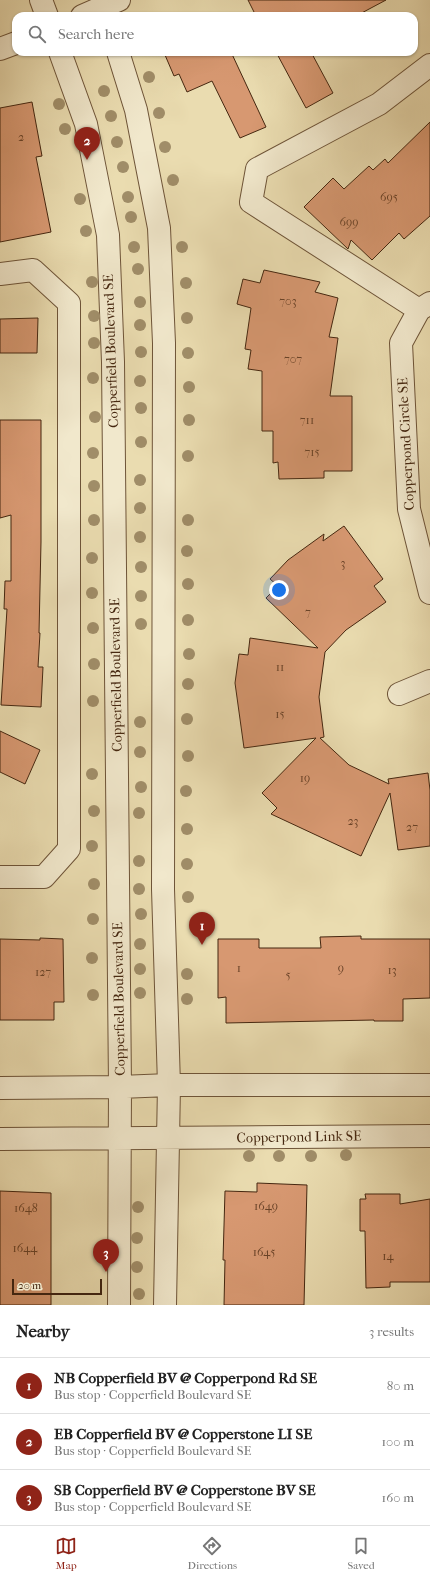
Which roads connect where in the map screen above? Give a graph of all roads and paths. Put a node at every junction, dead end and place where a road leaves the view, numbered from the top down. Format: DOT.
graph roads {
  1 [pos="41,0"];
  2 [pos="107,6"];
  3 [pos="46,12"];
  4 [pos="92,12"];
  5 [pos="12,44"];
  6 [pos="0,49"];
  7 [pos="61,56"];
  8 [pos="119,56"];
  9 [pos="430,65"];
  10 [pos="0,274"];
  11 [pos="424,307"];
  12 [pos="430,593"];
  13 [pos="430,681"];
  14 [pos="399,694"];
  15 [pos="0,877"];
  16 [pos="169,1085"];
  17 [pos="430,1085"];
  18 [pos="120,1087"];
  19 [pos="0,1088"];
  20 [pos="430,1136"];
  21 [pos="0,1139"];
  22 [pos="120,1139"];
  23 [pos="167,1139"];
  24 [pos="119,1305"];
  25 [pos="165,1305"];
  1 -- 3 [label="street"];
  2 -- 4 [label="street"];
  5 -- 6 [label="street"];
  7 -- 18 [label="street, Copperfield Boulevard SE"];
  8 -- 16 [label="street"];
  9 -- 11 [label="street"];
  10 -- 15 [label="street"];
  11 -- 12 [label="street, Copperpond Circle SE"];
  13 -- 14 [label="street"];
  16 -- 17 [label="street"];
  16 -- 18 [label="street"];
  16 -- 23 [label="street"];
  18 -- 19 [label="street"];
  18 -- 22 [label="street, Copperfield Boulevard SE"];
  20 -- 23 [label="street, Copperpond Link SE"];
  21 -- 22 [label="street, Copperpond Link SE"];
  22 -- 23 [label="street, Copperpond Link SE"];
  22 -- 24 [label="street, Copperfield Boulevard SE"];
  23 -- 25 [label="street"];
}
